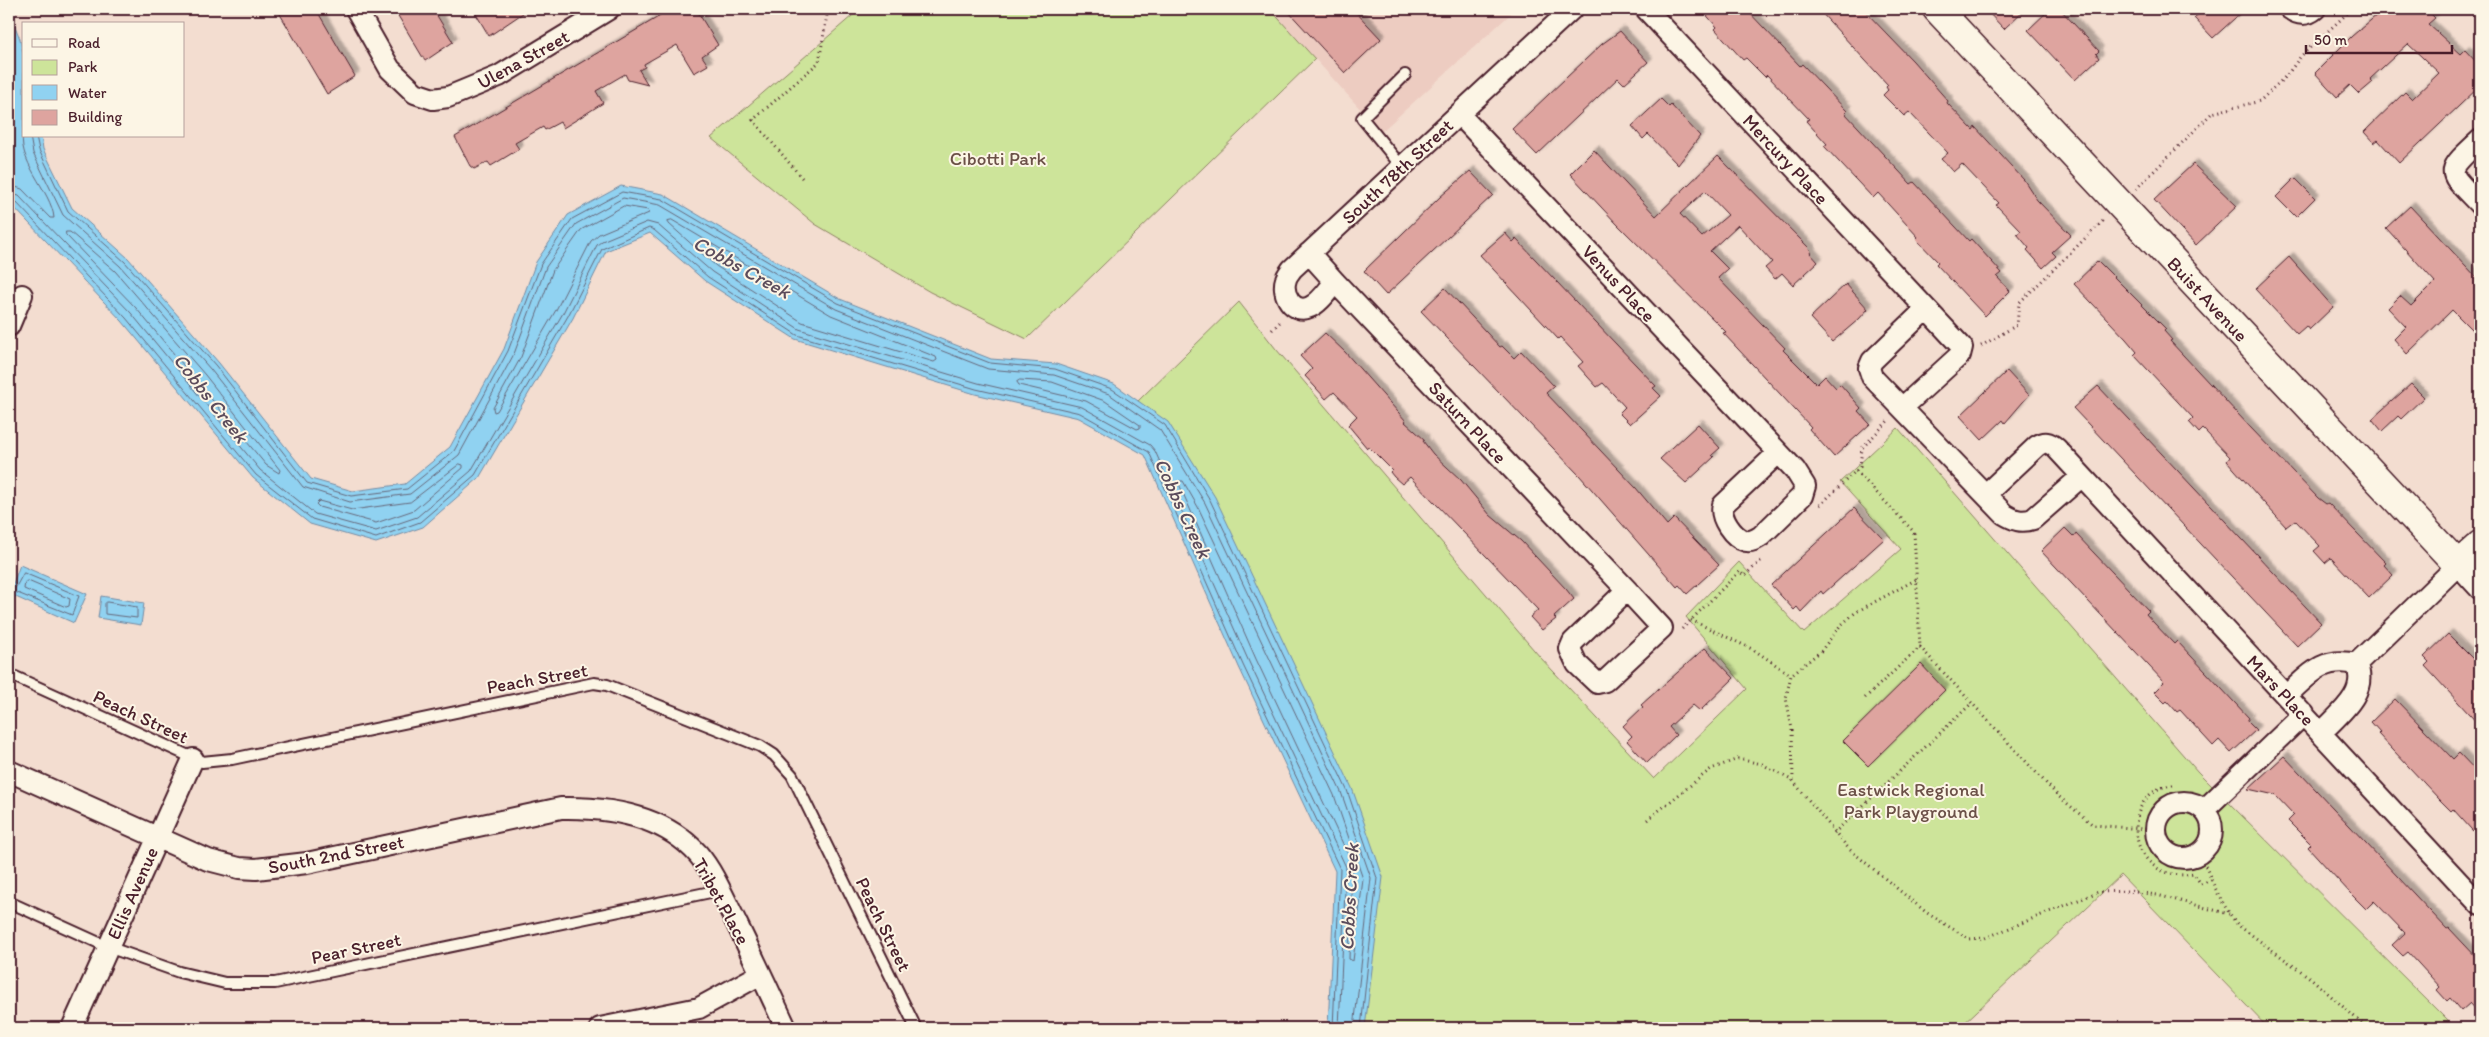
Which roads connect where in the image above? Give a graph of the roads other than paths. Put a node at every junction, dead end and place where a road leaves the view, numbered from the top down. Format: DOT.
graph roads {
  1 [pos="356,9"];
  2 [pos="609,9"];
  3 [pos="1572,9"];
  4 [pos="1646,9"];
  5 [pos="1937,9"];
  6 [pos="2290,9"];
  7 [pos="2315,9"];
  8 [pos="1405,75"];
  9 [pos="1459,114"];
  10 [pos="2480,140"];
  11 [pos="1402,167"];
  12 [pos="2480,205"];
  13 [pos="1309,253"];
  14 [pos="1336,282"];
  15 [pos="22,295"];
  16 [pos="1926,309"];
  17 [pos="9,326"];
  18 [pos="1902,408"];
  19 [pos="1778,453"];
  20 [pos="2082,476"];
  21 [pos="1986,494"];
  22 [pos="2480,545"];
  23 [pos="2458,565"];
  24 [pos="2480,589"];
  25 [pos="1627,590"];
  26 [pos="2356,664"];
  27 [pos="9,674"];
  28 [pos="2286,696"];
  29 [pos="2304,714"];
  30 [pos="2321,733"];
  31 [pos="193,759"];
  32 [pos="9,771"];
  33 [pos="561,808"];
  34 [pos="2204,810"];
  35 [pos="157,837"];
  36 [pos="720,890"];
  37 [pos="9,902"];
  38 [pos="2480,905"];
  39 [pos="108,947"];
  40 [pos="761,974"];
  41 [pos="683,1020"];
  42 [pos="72,1028"];
  43 [pos="600,1028"];
  44 [pos="786,1028"];
  45 [pos="916,1028"];
  1 -- 2 [label="street, Ulena Street"];
  3 -- 9 [label="street, South 78th Street"];
  4 -- 16 [label="street, Mercury Place"];
  5 -- 23 [label="street, Buist Avenue"];
  6 -- 7 [label="street"];
  8 -- 11 [label="lane"];
  9 -- 11 [label="street, South 78th Street"];
  9 -- 19 [label="street, Venus Place"];
  10 -- 12 [label="street"];
  11 -- 13 [label="street, South 78th Street"];
  13 -- 14 [label="street, Saturn Place"];
  13 -- 14 [label="street, South 78th Street"];
  14 -- 25 [label="street, Saturn Place"];
  15 -- 17 [label="street"];
  16 -- 18 [label="street"];
  16 -- 18 [label="street, Mercury Place"];
  18 -- 21 [label="street"];
  20 -- 21 [label="street"];
  20 -- 21 [label="street, Mars Place"];
  20 -- 28 [label="street, Mars Place"];
  22 -- 23 [label="street"];
  23 -- 24 [label="street, Buist Avenue"];
  23 -- 26 [label="street"];
  25 -- 25 [label="street, Saturn Place"];
  26 -- 28 [label="street"];
  26 -- 30 [label="street"];
  27 -- 31 [label="lane, Peach Street"];
  28 -- 29 [label="street, Mars Place"];
  29 -- 30 [label="street, Mars Place"];
  29 -- 34 [label="street"];
  30 -- 38 [label="street, Mars Place"];
  31 -- 35 [label="street, Ellis Avenue"];
  31 -- 45 [label="lane, Peach Street"];
  32 -- 35 [label="street, South 2nd Street"];
  33 -- 35 [label="street, South 2nd Street"];
  33 -- 36 [label="street, Tribet Place"];
  34 -- 34 [label="street"];
  35 -- 39 [label="street, Ellis Avenue"];
  36 -- 39 [label="lane, Pear Street"];
  36 -- 40 [label="street, Tribet Place"];
  37 -- 39 [label="lane, Pear Street"];
  39 -- 42 [label="street, Ellis Avenue"];
  40 -- 41 [label="street"];
  40 -- 44 [label="street, Tribet Place"];
  41 -- 43 [label="street"];
}
